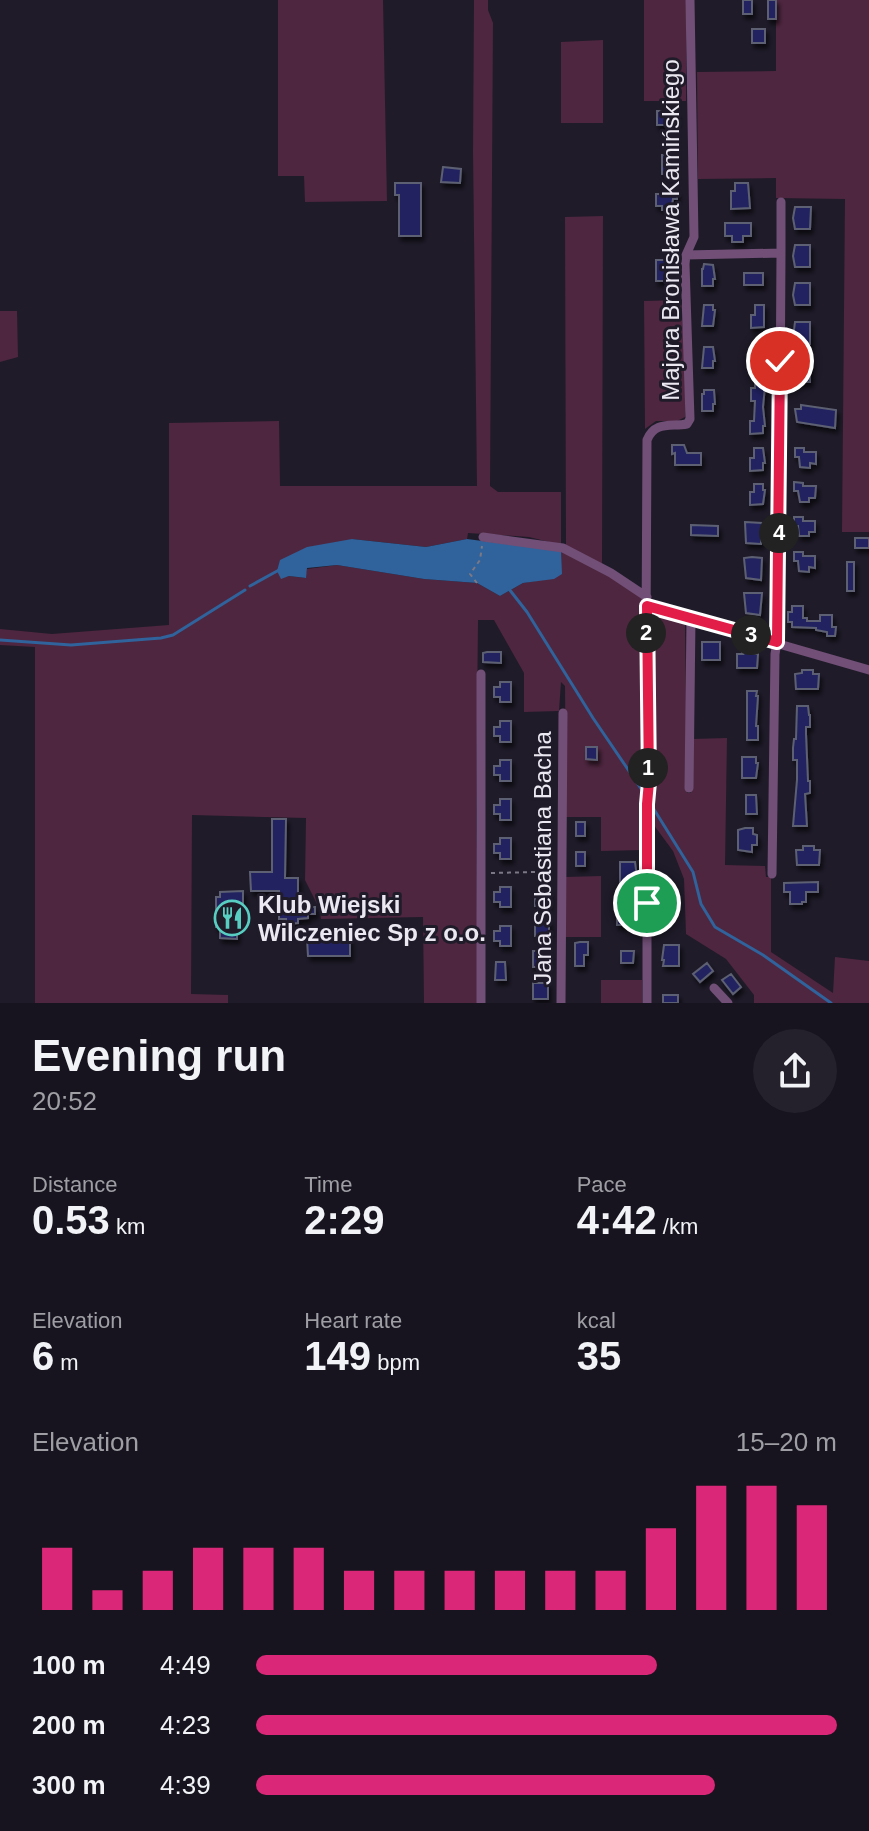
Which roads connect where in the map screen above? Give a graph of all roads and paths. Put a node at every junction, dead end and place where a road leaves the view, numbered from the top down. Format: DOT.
graph roads {
  1 [pos="690,0"];
  2 [pos="781,202"];
  3 [pos="781,253"];
  4 [pos="686,255"];
  5 [pos="483,537"];
  6 [pos="477,583"];
  7 [pos="647,601"];
  8 [pos="691,618"];
  9 [pos="777,642"];
  10 [pos="869,670"];
  11 [pos="481,674"];
  12 [pos="563,713"];
  13 [pos="689,788"];
  14 [pos="536,872"];
  15 [pos="481,873"];
  16 [pos="772,874"];
  17 [pos="714,988"];
  18 [pos="481,1003"];
  19 [pos="561,1003"];
  20 [pos="647,1003"];
  21 [pos="728,1003"];
  1 -- 4 [label="street, Majora Bronisława Kamińskiego"];
  2 -- 3 [label="street"];
  3 -- 4 [label="street"];
  3 -- 9 [label="street"];
  4 -- 7 [label="street, Majora Bronisława Kamińskiego"];
  5 -- 6 [label="path"];
  5 -- 7 [label="street"];
  7 -- 8 [label="street"];
  7 -- 20 [label="street, Majora Bronisława Kamińskiego"];
  8 -- 9 [label="street"];
  8 -- 13 [label="street"];
  9 -- 10 [label="street"];
  9 -- 16 [label="street"];
  11 -- 15 [label="street"];
  12 -- 19 [label="street, Jana Sebastiana Bacha"];
  14 -- 15 [label="path"];
  15 -- 18 [label="street"];
  17 -- 21 [label="street"];
}
